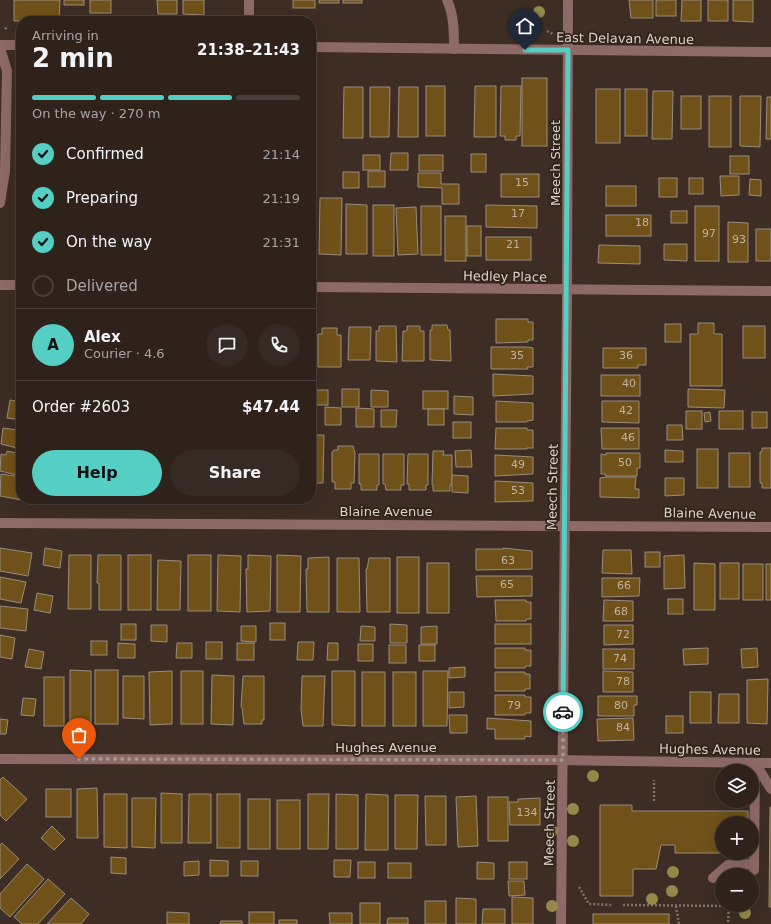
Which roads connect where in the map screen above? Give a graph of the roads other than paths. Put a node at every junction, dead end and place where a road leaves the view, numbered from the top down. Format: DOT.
graph roads {
  1 [pos="249,0"];
  2 [pos="447,0"];
  3 [pos="568,0"];
  4 [pos="249,16"];
  5 [pos="0,45"];
  6 [pos="16,45"];
  7 [pos="316,47"];
  8 [pos="0,48"];
  9 [pos="454,49"];
  10 [pos="568,50"];
  11 [pos="771,52"];
  12 [pos="0,203"];
  13 [pos="0,285"];
  14 [pos="16,285"];
  15 [pos="316,287"];
  16 [pos="567,290"];
  17 [pos="771,291"];
  18 [pos="0,523"];
  19 [pos="564,525"];
  20 [pos="771,527"];
  21 [pos="0,759"];
  22 [pos="563,760"];
  23 [pos="755,763"];
  24 [pos="771,763"];
  25 [pos="771,789"];
  26 [pos="713,878"];
  27 [pos="561,924"];
  1 -- 4 [label="street"];
  2 -- 9 [label="street"];
  3 -- 10 [label="street, Meech Street"];
  5 -- 6 [label="street"];
  7 -- 9 [label="street, East Delavan Avenue"];
  8 -- 12 [label="street"];
  9 -- 10 [label="street, East Delavan Avenue"];
  10 -- 11 [label="street, East Delavan Avenue"];
  10 -- 16 [label="street, Meech Street"];
  13 -- 14 [label="street"];
  15 -- 16 [label="street, Hedley Place"];
  16 -- 17 [label="street, Hedley Place"];
  16 -- 19 [label="street, Meech Street"];
  18 -- 19 [label="street, Blaine Avenue"];
  19 -- 20 [label="street, Blaine Avenue"];
  19 -- 22 [label="street, Meech Street"];
  21 -- 22 [label="street, Hughes Avenue"];
  22 -- 23 [label="street, Hughes Avenue"];
  22 -- 27 [label="street, Meech Street"];
  23 -- 24 [label="street, Hughes Avenue"];
  23 -- 25 [label="street"];
  23 -- 26 [label="street"];
}
